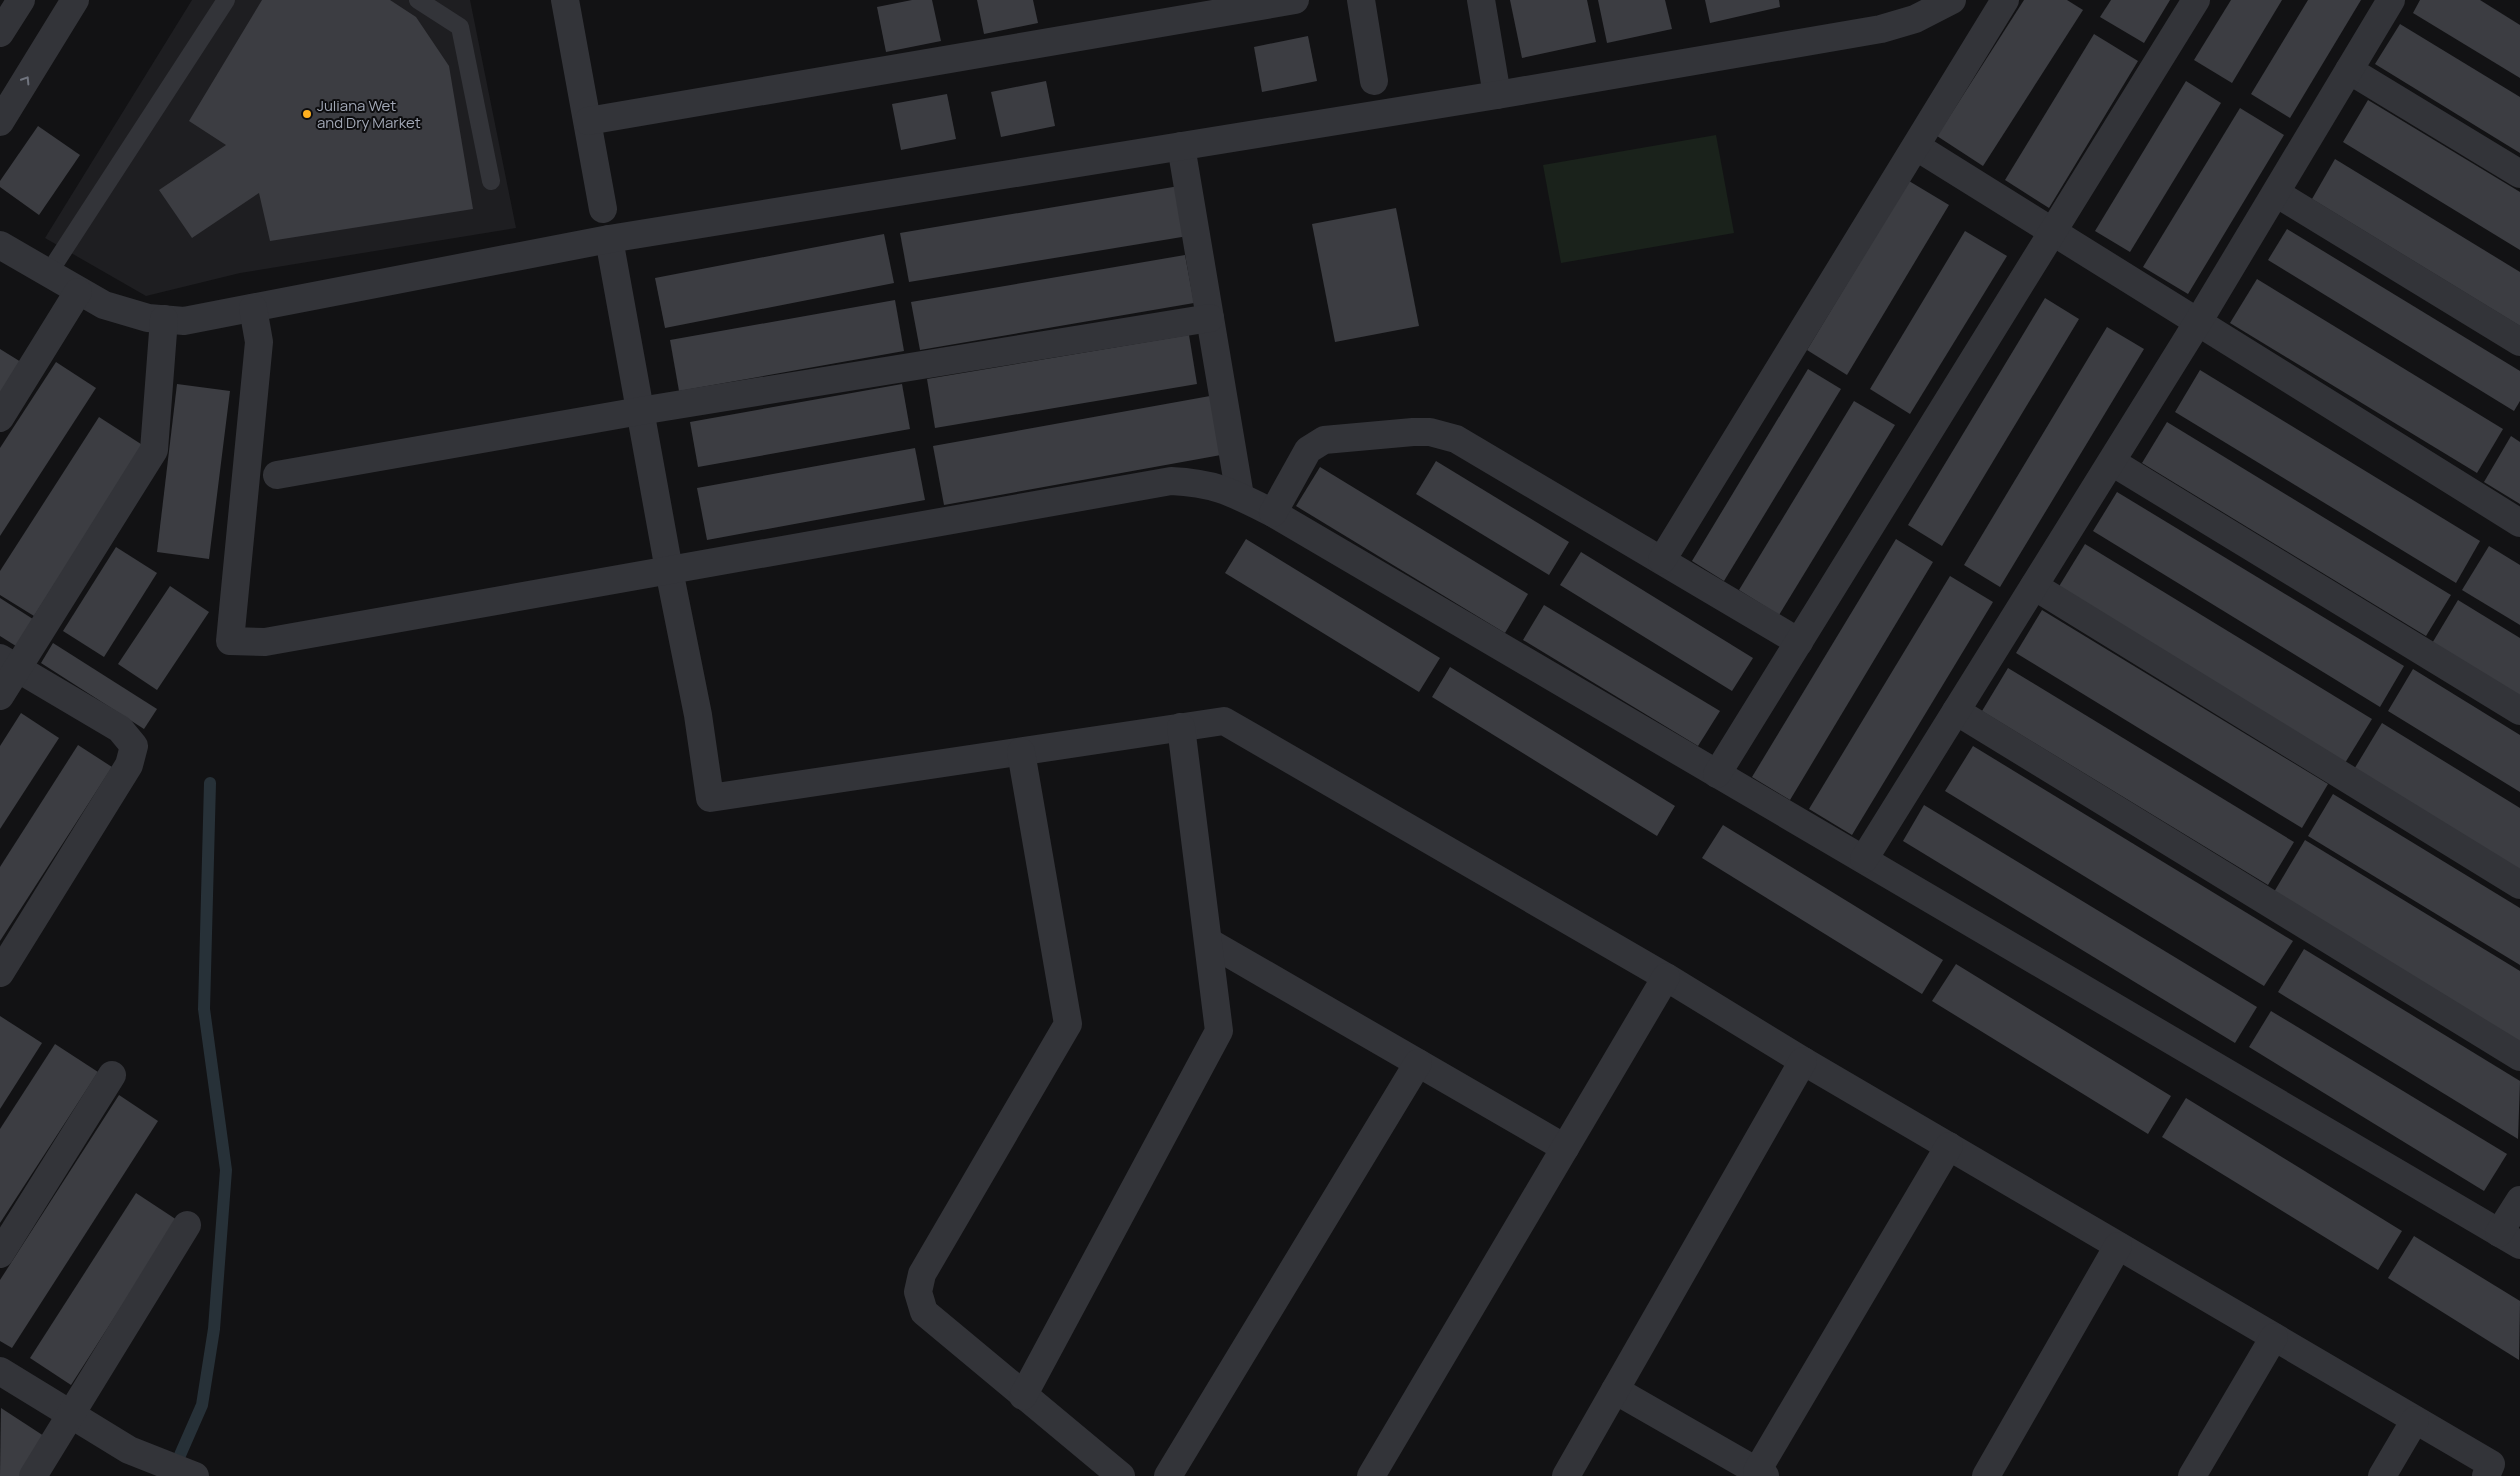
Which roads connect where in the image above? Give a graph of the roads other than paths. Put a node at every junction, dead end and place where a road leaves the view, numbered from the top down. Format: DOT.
graph roads {
  1 [pos="21,0"];
  2 [pos="75,0"];
  3 [pos="226,0"];
  4 [pos="418,0"];
  5 [pos="566,0"];
  6 [pos="1295,0"];
  7 [pos="1361,0"];
  8 [pos="1481,0"];
  9 [pos="1952,0"];
  10 [pos="2006,0"];
  11 [pos="2196,0"];
  12 [pos="2391,0"];
  13 [pos="0,33"];
  14 [pos="2349,70"];
  15 [pos="1374,81"];
  16 [pos="1497,94"];
  17 [pos="588,121"];
  18 [pos="0,122"];
  19 [pos="1181,146"];
  20 [pos="1917,147"];
  21 [pos="2520,174"];
  22 [pos="491,181"];
  23 [pos="2276,192"];
  24 [pos="603,209"];
  25 [pos="2053,232"];
  26 [pos="609,239"];
  27 [pos="0,245"];
  28 [pos="48,274"];
  29 [pos="78,292"];
  30 [pos="253,308"];
  31 [pos="1210,318"];
  32 [pos="164,319"];
  33 [pos="2198,322"];
  34 [pos="2520,342"];
  35 [pos="640,411"];
  36 [pos="0,418"];
  37 [pos="2112,462"];
  38 [pos="278,475"];
  39 [pos="1240,496"];
  40 [pos="1272,513"];
  41 [pos="2520,523"];
  42 [pos="1662,560"];
  43 [pos="669,570"];
  44 [pos="2034,586"];
  45 [pos="1799,642"];
  46 [pos="9,663"];
  47 [pos="0,696"];
  48 [pos="1956,711"];
  49 [pos="2520,711"];
  50 [pos="1181,727"];
  51 [pos="1021,752"];
  52 [pos="1717,774"];
  53 [pos="1864,860"];
  54 [pos="2520,885"];
  55 [pos="1209,942"];
  56 [pos="0,973"];
  57 [pos="1666,977"];
  58 [pos="2520,1057"];
  59 [pos="1803,1060"];
  60 [pos="1418,1064"];
  61 [pos="112,1074"];
  62 [pos="1949,1146"];
  63 [pos="1565,1148"];
  64 [pos="2520,1200"];
  65 [pos="187,1225"];
  66 [pos="2510,1239"];
  67 [pos="2118,1246"];
  68 [pos="0,1254"];
  69 [pos="2274,1338"];
  70 [pos="0,1371"];
  71 [pos="1615,1390"];
  72 [pos="1023,1396"];
  73 [pos="71,1414"];
  74 [pos="2415,1420"];
  75 [pos="1761,1474"];
  76 [pos="33,1476"];
  77 [pos="195,1476"];
  78 [pos="1121,1476"];
  79 [pos="1168,1476"];
  80 [pos="1371,1476"];
  81 [pos="1566,1476"];
  82 [pos="1986,1476"];
  83 [pos="2192,1476"];
  84 [pos="2382,1476"];
  85 [pos="2486,1476"];
  1 -- 13 [label="street"];
  18 -- 2 [label="street, one-way"];
  3 -- 28 [label="lane"];
  4 -- 22 [label="lane"];
  5 -- 17 [label="street"];
  6 -- 17 [label="street"];
  7 -- 15 [label="street"];
  8 -- 16 [label="street"];
  9 -- 16 [label="street"];
  10 -- 20 [label="street"];
  11 -- 25 [label="street"];
  12 -- 14 [label="street"];
  14 -- 21 [label="street"];
  14 -- 23 [label="street"];
  16 -- 19 [label="street"];
  17 -- 24 [label="street"];
  19 -- 26 [label="street"];
  19 -- 31 [label="street"];
  20 -- 25 [label="street"];
  20 -- 42 [label="street"];
  23 -- 33 [label="street"];
  23 -- 34 [label="street"];
  25 -- 33 [label="street"];
  25 -- 45 [label="street"];
  26 -- 30 [label="street"];
  26 -- 35 [label="street"];
  27 -- 28 [label="street"];
  28 -- 29 [label="street"];
  29 -- 32 [label="street"];
  29 -- 36 [label="street"];
  30 -- 32 [label="street"];
  30 -- 43 [label="street"];
  31 -- 35 [label="street"];
  31 -- 39 [label="street"];
  32 -- 46 [label="street"];
  33 -- 37 [label="street"];
  33 -- 41 [label="street"];
  35 -- 38 [label="street"];
  35 -- 43 [label="street"];
  37 -- 44 [label="street"];
  37 -- 49 [label="street"];
  39 -- 40 [label="street"];
  39 -- 43 [label="street"];
  40 -- 42 [label="street"];
  40 -- 52 [label="street"];
  42 -- 45 [label="street"];
  43 -- 51 [label="street"];
  44 -- 48 [label="street"];
  44 -- 54 [label="street"];
  45 -- 52 [label="street"];
  46 -- 47 [label="street"];
  46 -- 56 [label="street"];
  48 -- 53 [label="street"];
  48 -- 58 [label="street"];
  50 -- 51 [label="street"];
  50 -- 55 [label="street"];
  50 -- 57 [label="street"];
  51 -- 72 [label="street"];
  52 -- 53 [label="street"];
  53 -- 66 [label="street"];
  55 -- 60 [label="street"];
  55 -- 72 [label="street"];
  57 -- 59 [label="street"];
  57 -- 63 [label="street"];
  59 -- 62 [label="street"];
  59 -- 71 [label="street"];
  60 -- 63 [label="street"];
  60 -- 79 [label="street"];
  61 -- 68 [label="street"];
  62 -- 67 [label="street"];
  62 -- 75 [label="street"];
  63 -- 80 [label="street"];
  64 -- 66 [label="street"];
  65 -- 73 [label="street"];
  67 -- 69 [label="street"];
  67 -- 82 [label="street"];
  69 -- 74 [label="street"];
  69 -- 83 [label="street"];
  70 -- 73 [label="street"];
  71 -- 75 [label="street"];
  71 -- 81 [label="street"];
  72 -- 78 [label="street"];
  73 -- 76 [label="street"];
  73 -- 77 [label="street"];
  74 -- 84 [label="street"];
  74 -- 85 [label="street"];
}
